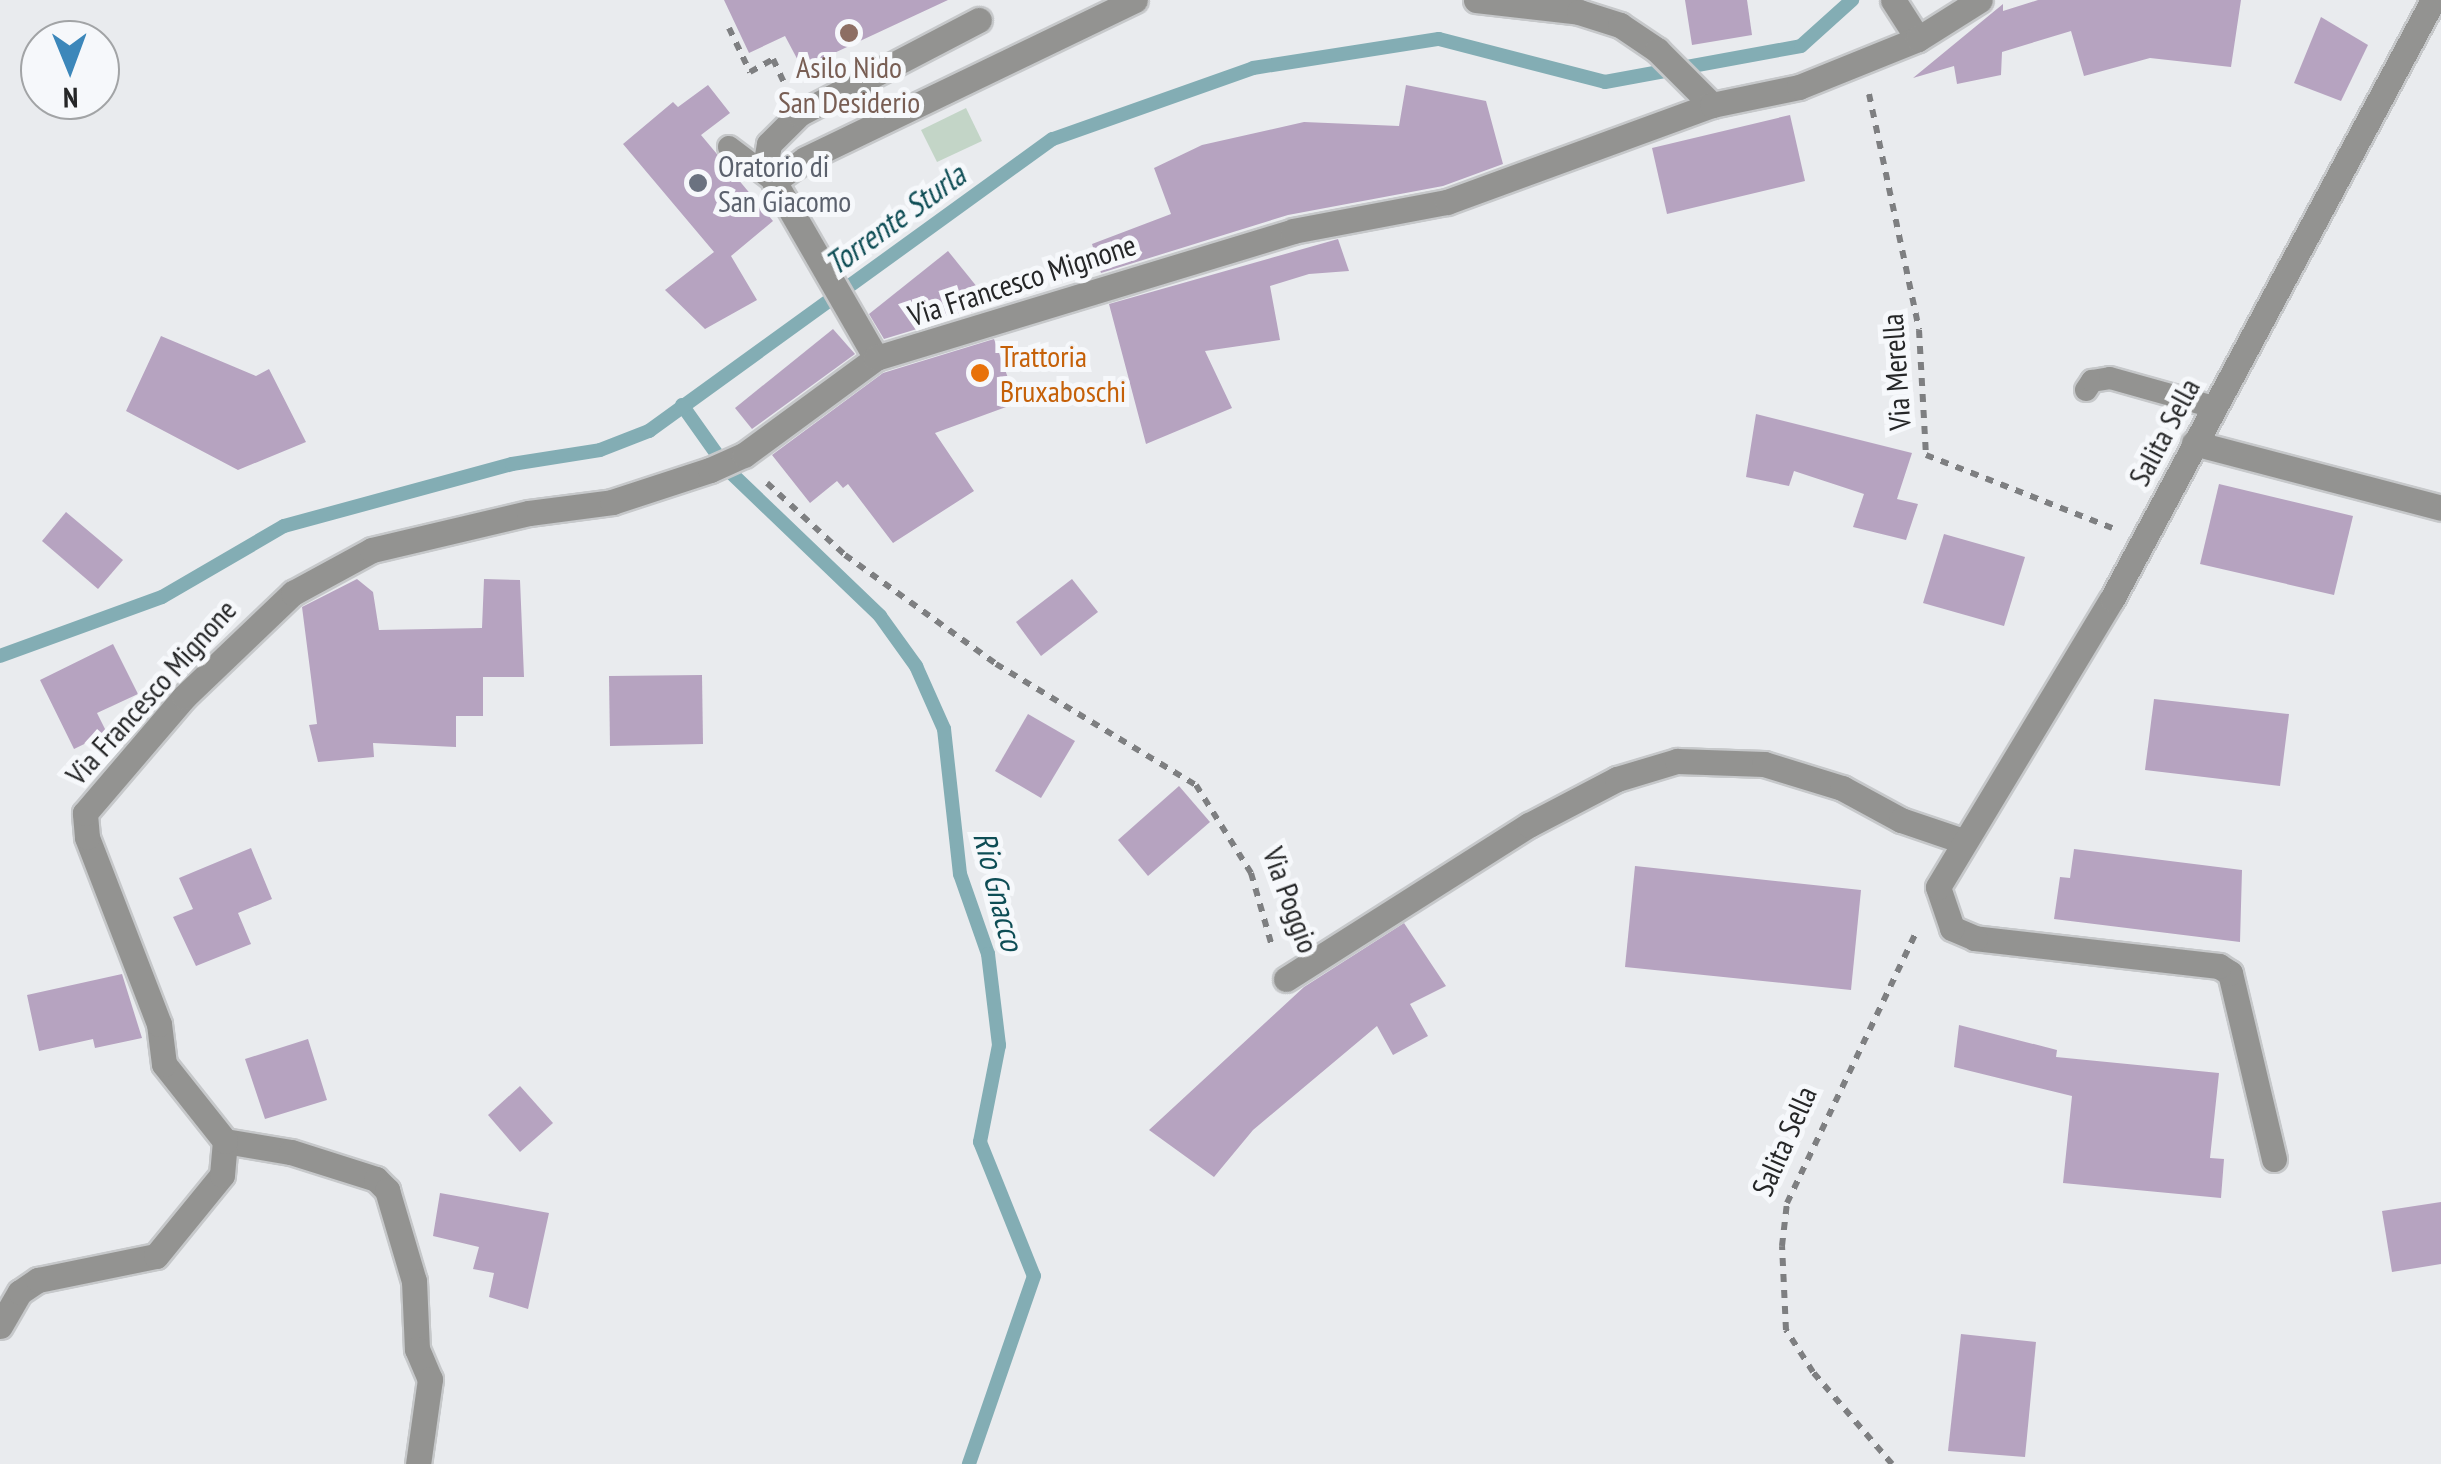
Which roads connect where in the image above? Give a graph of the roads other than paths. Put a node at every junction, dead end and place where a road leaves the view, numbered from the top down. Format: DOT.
graph roads {
  1 [pos="1135,0"];
  2 [pos="1476,0"];
  3 [pos="1980,0"];
  4 [pos="2433,0"];
  5 [pos="1896,4"];
  6 [pos="979,20"];
  7 [pos="1918,39"];
  8 [pos="1703,96"];
  9 [pos="729,147"];
  10 [pos="774,181"];
  11 [pos="876,358"];
  12 [pos="2086,390"];
  13 [pos="2214,407"];
  14 [pos="2194,443"];
  15 [pos="2441,508"];
  16 [pos="1963,841"];
  17 [pos="1286,979"];
  18 [pos="226,1141"];
  19 [pos="2274,1159"];
  20 [pos="0,1326"];
  21 [pos="418,1464"];
  1 -- 10 [label="street"];
  2 -- 8 [label="street"];
  3 -- 7 [label="street, Via Francesco Mignone"];
  4 -- 13 [label="street, Salita Sella"];
  5 -- 7 [label="street"];
  6 -- 10 [label="street"];
  7 -- 8 [label="street, Via Francesco Mignone"];
  8 -- 11 [label="street, Via Francesco Mignone"];
  9 -- 10 [label="lane"];
  10 -- 11 [label="street"];
  11 -- 18 [label="street, Via Francesco Mignone"];
  12 -- 13 [label="lane"];
  13 -- 14 [label="street, Salita Sella"];
  14 -- 15 [label="street"];
  14 -- 16 [label="street, Salita Sella"];
  16 -- 17 [label="street, Via Poggio"];
  16 -- 19 [label="street, Salita Sella"];
  18 -- 20 [label="street"];
  18 -- 21 [label="street"];
}
